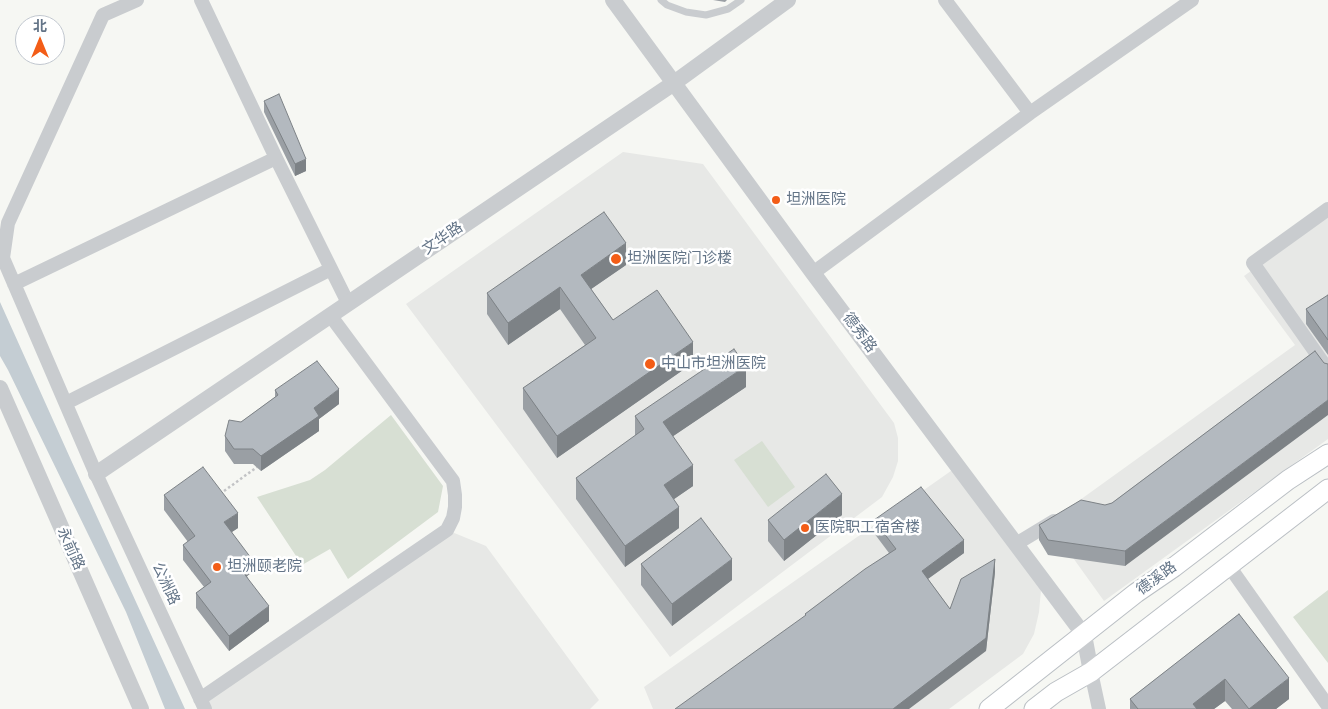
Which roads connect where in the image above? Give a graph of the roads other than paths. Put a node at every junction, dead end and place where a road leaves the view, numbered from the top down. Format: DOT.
graph roads {
  1 [pos="137,0"];
  2 [pos="201,0"];
  3 [pos="613,0"];
  4 [pos="661,0"];
  5 [pos="741,0"];
  6 [pos="788,0"];
  7 [pos="945,0"];
  8 [pos="1192,0"];
  9 [pos="674,83"];
  10 [pos="1030,113"];
  11 [pos="276,158"];
  12 [pos="1328,209"];
  13 [pos="2,257"];
  14 [pos="331,269"];
  15 [pos="813,273"];
  16 [pos="14,284"];
  17 [pos="348,303"];
  18 [pos="330,315"];
  19 [pos="1328,370"];
  20 [pos="0,388"];
  21 [pos="66,403"];
  22 [pos="1328,454"];
  23 [pos="96,474"];
  24 [pos="1328,490"];
  25 [pos="1063,515"];
  26 [pos="1016,544"];
  27 [pos="1229,566"];
  28 [pos="1084,635"];
  29 [pos="1091,672"];
  30 [pos="202,704"];
  31 [pos="1328,706"];
  32 [pos="141,709"];
  33 [pos="989,709"];
  34 [pos="1034,709"];
  35 [pos="1098,709"];
  1 -- 13 [label="street"];
  2 -- 11 [label="street"];
  3 -- 9 [label="street, 德秀路"];
  4 -- 5 [label="lane"];
  6 -- 9 [label="street, 文华路"];
  7 -- 10 [label="street"];
  8 -- 10 [label="street"];
  9 -- 15 [label="street, 德秀路"];
  9 -- 17 [label="street, 文华路"];
  10 -- 15 [label="street"];
  11 -- 14 [label="street"];
  11 -- 16 [label="street"];
  12 -- 19 [label="street"];
  13 -- 16 [label="street, 公洲路"];
  14 -- 17 [label="street"];
  14 -- 21 [label="street"];
  15 -- 26 [label="street, 德秀路"];
  16 -- 21 [label="street, 公洲路"];
  17 -- 18 [label="street, 文华路"];
  18 -- 23 [label="street, 文华路"];
  18 -- 30 [label="street"];
  20 -- 32 [label="street, 永前路"];
  21 -- 23 [label="street, 公洲路"];
  22 -- 28 [label="main road, 德溪路"];
  23 -- 30 [label="street, 公洲路"];
  24 -- 27 [label="main road"];
  25 -- 26 [label="street"];
  26 -- 28 [label="street, 德秀路"];
  27 -- 29 [label="main road"];
  27 -- 31 [label="street"];
  28 -- 29 [label="street, 德秀路"];
  28 -- 33 [label="main road, 德溪路"];
  29 -- 34 [label="main road"];
  29 -- 35 [label="street"];
}
